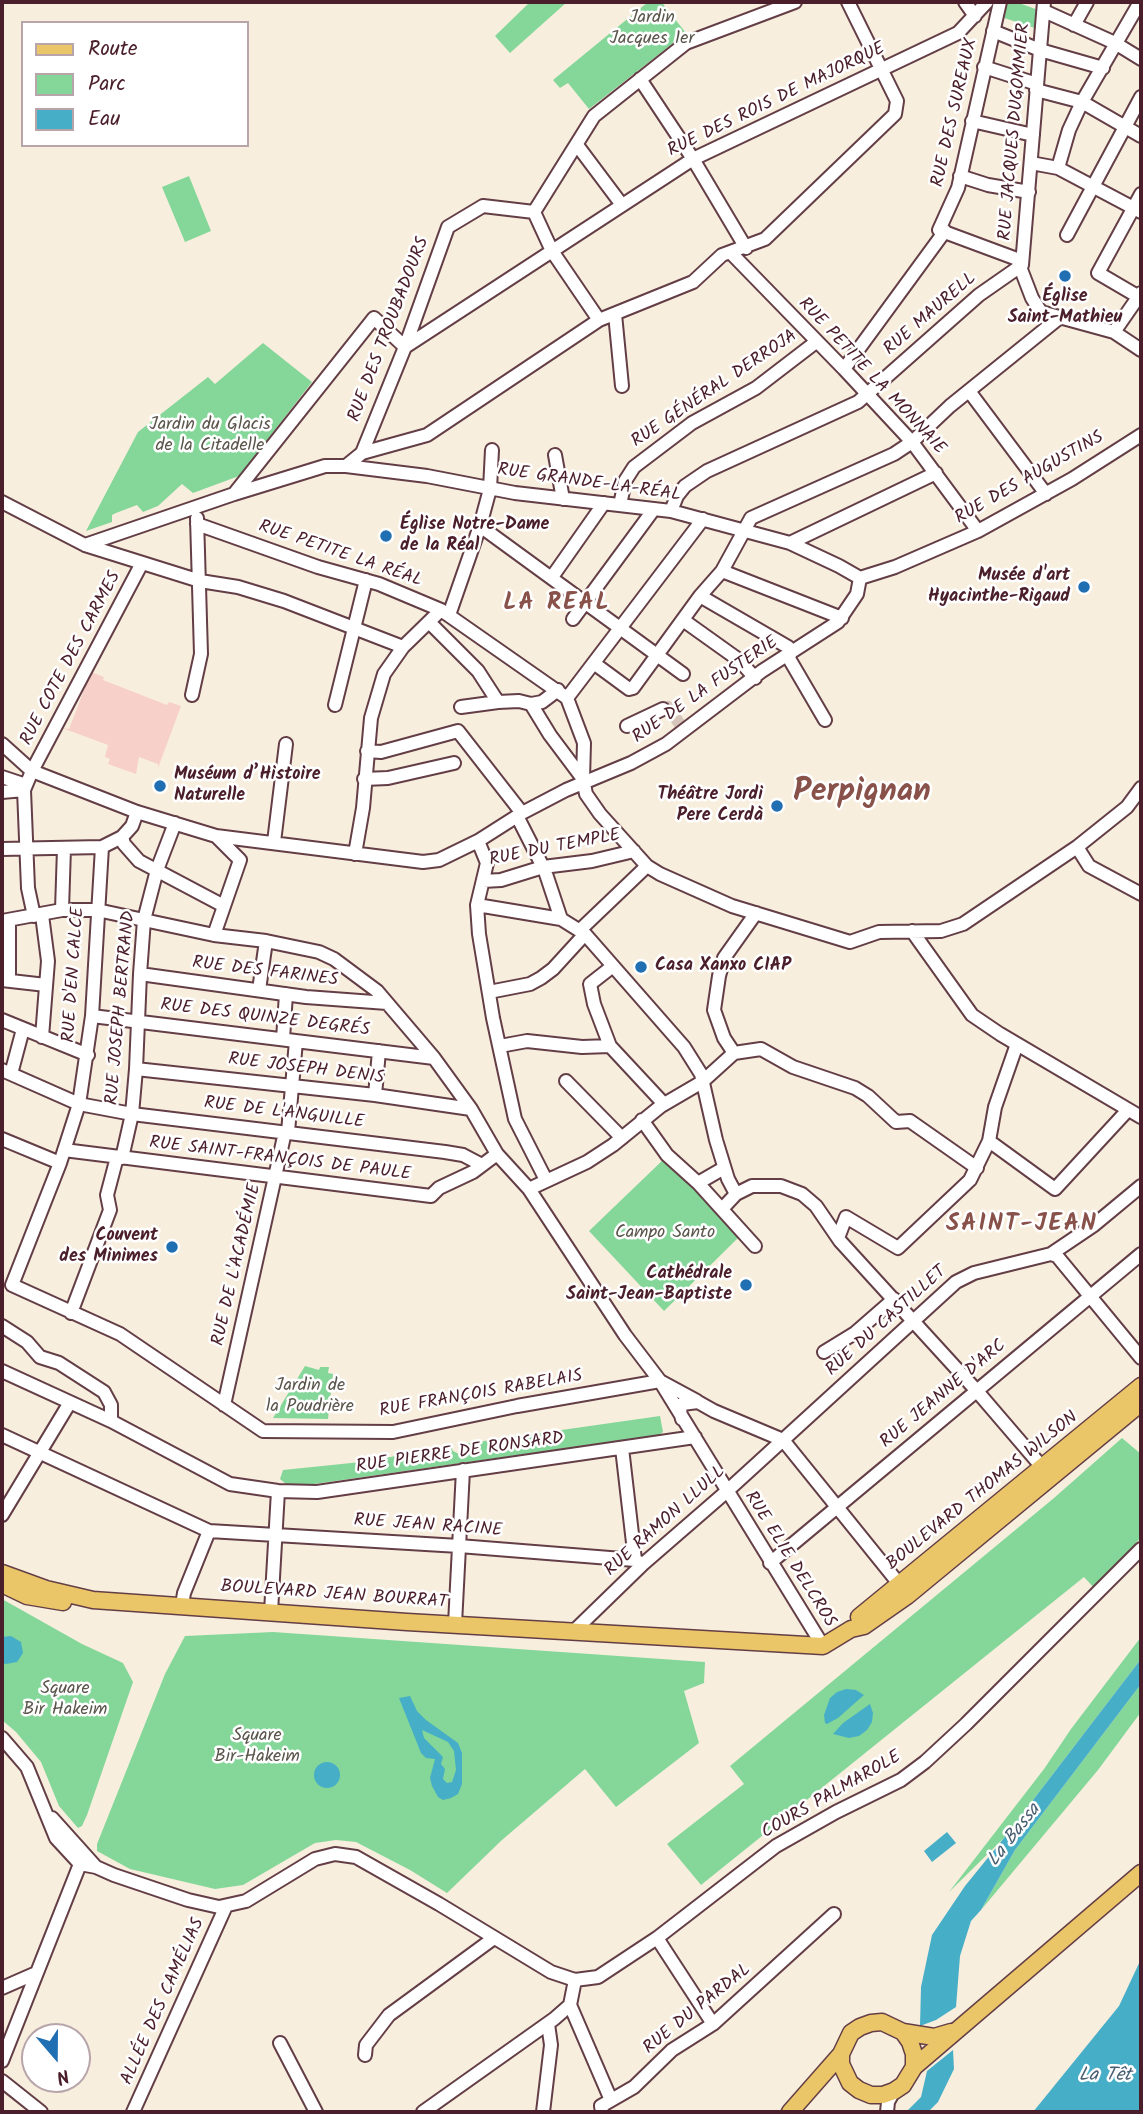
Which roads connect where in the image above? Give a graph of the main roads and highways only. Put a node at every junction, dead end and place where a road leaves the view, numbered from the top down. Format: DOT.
graph roads {
  1 [pos="1141,1386"];
  2 [pos="1141,1403"];
  3 [pos="1046,1472"];
  4 [pos="2,1573"];
  5 [pos="2,1584"];
  6 [pos="93,1600"];
  7 [pos="851,1629"];
  8 [pos="823,1646"];
  9 [pos="1141,1873"];
  10 [pos="954,2031"];
  11 [pos="903,2032"];
  12 [pos="841,2054"];
  13 [pos="914,2067"];
  14 [pos="850,2083"];
  15 [pos="807,2095"];
  16 [pos="790,2112"];
  1 -- 3 [label="main road, BOULEVARD THOMAS WILSON"];
  2 -- 3 [label="main road, BOULEVARD THOMAS WILSON"];
  3 -- 7 [label="main road, BOULEVARD THOMAS WILSON"];
  3 -- 7 [label="main road, BOULEVARD THOMAS WILSON"];
  4 -- 6 [label="main road, BOULEVARD JEAN BOURRAT"];
  5 -- 6 [label="main road, BOULEVARD JEAN BOURRAT"];
  6 -- 8 [label="main road, BOULEVARD JEAN BOURRAT"];
  7 -- 8 [label="main road, BOULEVARD THOMAS WILSON"];
  9 -- 10 [label="main road"];
  10 -- 11 [label="main road"];
  10 -- 13 [label="main road"];
  11 -- 12 [label="main road"];
  11 -- 13 [label="main road"];
  12 -- 14 [label="main road"];
  12 -- 15 [label="main road"];
  13 -- 14 [label="main road"];
  14 -- 15 [label="main road"];
  15 -- 16 [label="main road"];
}
